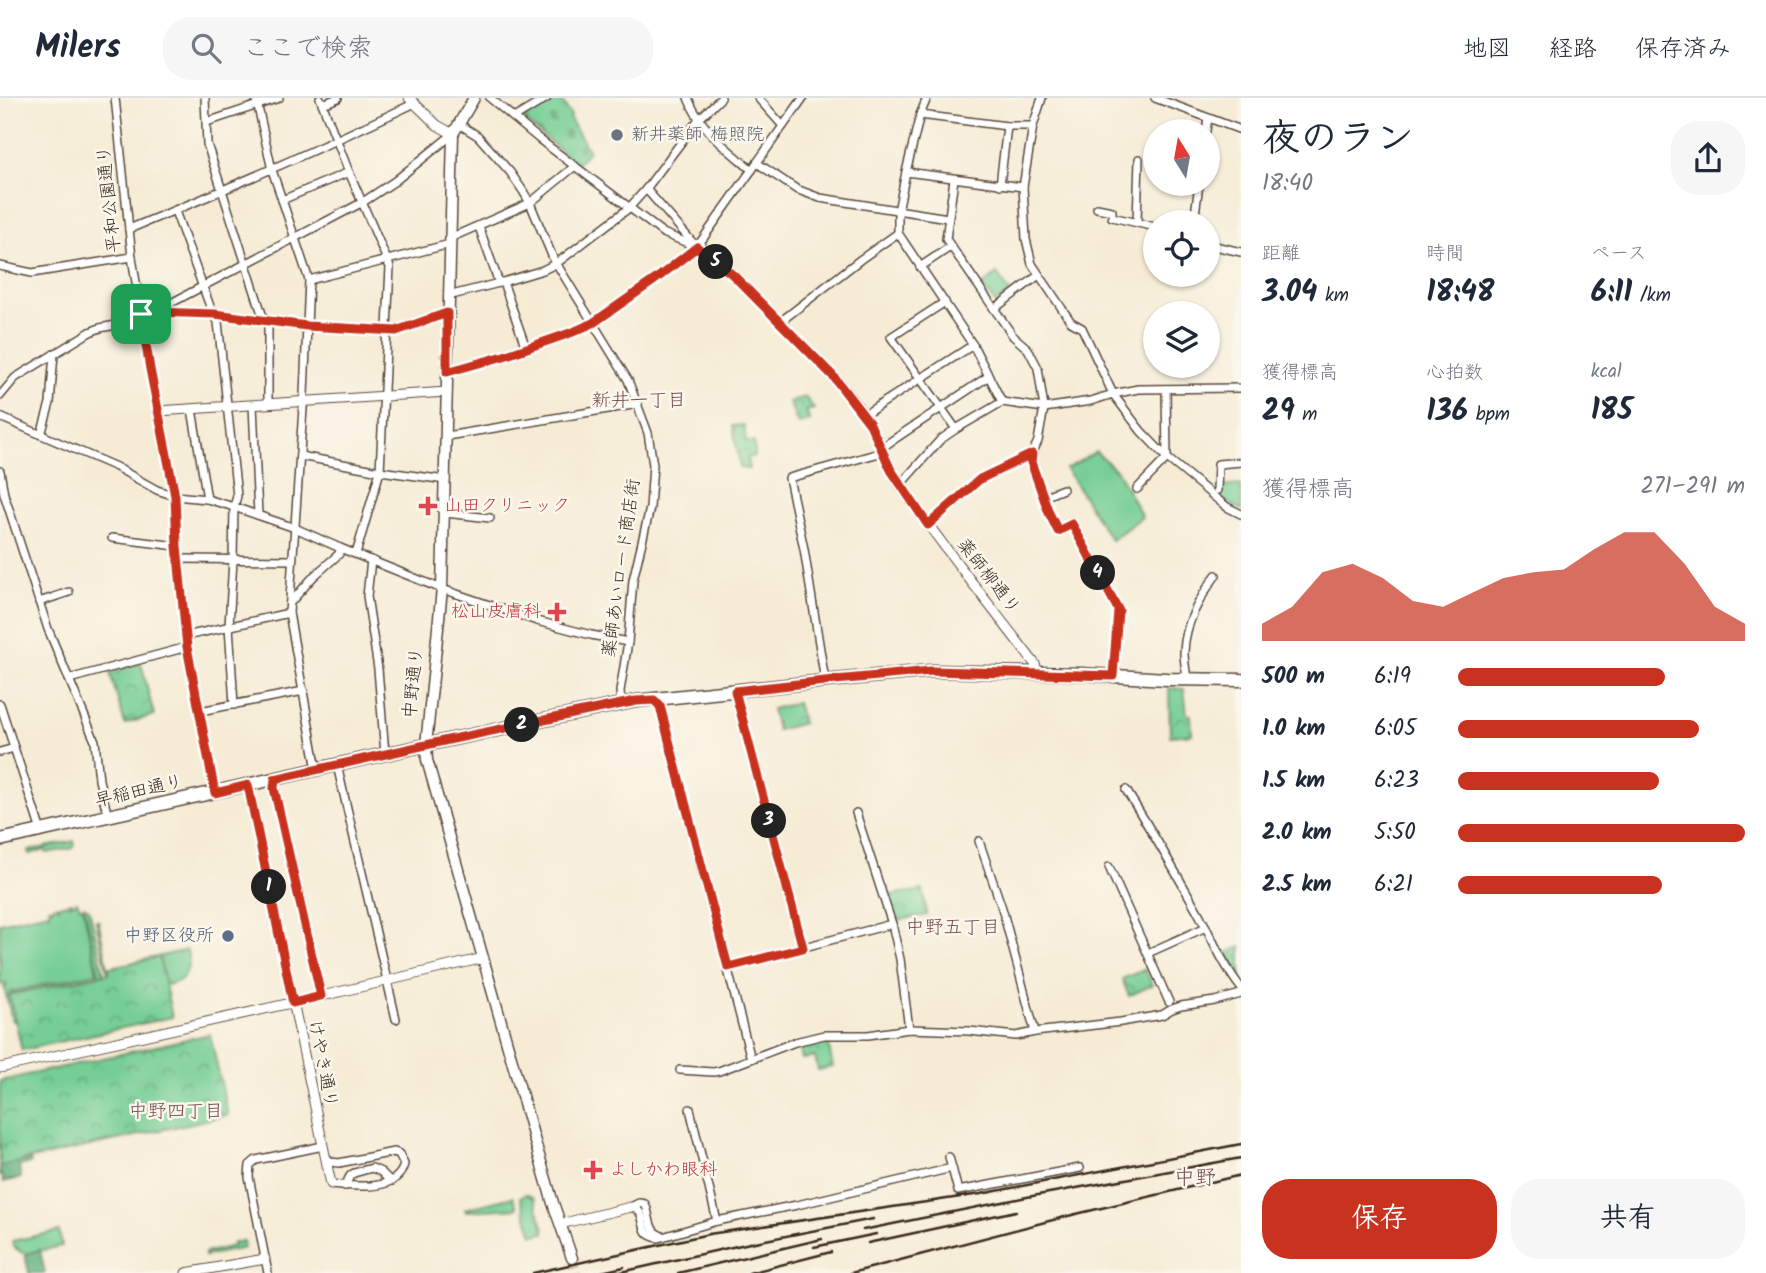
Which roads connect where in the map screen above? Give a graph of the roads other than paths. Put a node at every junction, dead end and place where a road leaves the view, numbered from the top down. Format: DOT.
graph roads {
  1 [pos="115,98"];
  2 [pos="205,98"];
  3 [pos="279,98"];
  4 [pos="338,98"];
  5 [pos="474,98"];
  6 [pos="490,98"];
  7 [pos="547,98"];
  8 [pos="688,98"];
  9 [pos="720,98"];
  10 [pos="758,98"];
  11 [pos="803,98"];
  12 [pos="928,98"];
  13 [pos="1042,98"];
  14 [pos="1155,98"];
  15 [pos="257,101"];
  16 [pos="321,101"];
  17 [pos="412,101"];
  18 [pos="920,116"];
  19 [pos="514,118"];
  20 [pos="1208,118"];
  21 [pos="698,120"];
  22 [pos="207,122"];
  23 [pos="783,126"];
  24 [pos="1007,126"];
  25 [pos="1033,126"];
  26 [pos="456,129"];
  27 [pos="1241,130"];
  28 [pos="337,141"];
  29 [pos="1139,159"];
  30 [pos="575,166"];
  31 [pos="754,166"];
  32 [pos="272,170"];
  33 [pos="349,172"];
  34 [pos="906,172"];
  35 [pos="954,179"];
  36 [pos="1000,185"];
  37 [pos="1023,187"];
  38 [pos="646,189"];
  39 [pos="222,191"];
  40 [pos="282,200"];
  41 [pos="363,202"];
  42 [pos="530,203"];
  43 [pos="629,208"];
  44 [pos="1097,208"];
  45 [pos="175,211"];
  46 [pos="898,211"];
  47 [pos="948,218"];
  48 [pos="1137,222"];
  49 [pos="1143,224"];
  50 [pos="479,227"];
  51 [pos="129,229"];
  52 [pos="898,233"];
  53 [pos="295,237"];
  54 [pos="450,241"];
  55 [pos="697,247"];
  56 [pos="950,247"];
  57 [pos="1220,247"];
  58 [pos="1241,252"];
  59 [pos="132,257"];
  60 [pos="387,260"];
  61 [pos="247,263"];
  62 [pos="557,263"];
  63 [pos="0,266"];
  64 [pos="920,267"];
  65 [pos="1039,275"];
  66 [pos="309,280"];
  67 [pos="501,283"];
  68 [pos="202,285"];
  69 [pos="448,296"];
  70 [pos="945,302"];
  71 [pos="994,309"];
  72 [pos="154,312"];
  73 [pos="447,313"];
  74 [pos="215,314"];
  75 [pos="141,317"];
  76 [pos="266,321"];
  77 [pos="780,322"];
  78 [pos="593,323"];
  79 [pos="307,326"];
  80 [pos="388,331"];
  81 [pos="973,345"];
  82 [pos="526,348"];
  83 [pos="54,354"];
  84 [pos="447,372"];
  85 [pos="989,376"];
  86 [pos="921,377"];
  87 [pos="1166,388"];
  88 [pos="1241,388"];
  89 [pos="447,393"];
  90 [pos="1113,394"];
  91 [pos="0,396"];
  92 [pos="384,397"];
  93 [pos="303,402"];
  94 [pos="1002,402"];
  95 [pos="268,404"];
  96 [pos="638,404"];
  97 [pos="253,405"];
  98 [pos="226,407"];
  99 [pos="942,407"];
  100 [pos="1044,408"];
  101 [pos="192,409"];
  102 [pos="158,411"];
  103 [pos="864,415"];
  104 [pos="0,417"];
  105 [pos="956,429"];
  106 [pos="41,435"];
  107 [pos="447,436"];
  108 [pos="882,450"];
  109 [pos="1032,454"];
  110 [pos="300,456"];
  111 [pos="1167,458"];
  112 [pos="1241,462"];
  113 [pos="0,471"];
  114 [pos="380,471"];
  115 [pos="446,480"];
  116 [pos="900,485"];
  117 [pos="1063,489"];
  118 [pos="1137,489"];
  119 [pos="1217,490"];
  120 [pos="2,495"];
  121 [pos="175,496"];
  122 [pos="1043,497"];
  123 [pos="206,499"];
  124 [pos="234,507"];
  125 [pos="445,513"];
  126 [pos="1241,514"];
  127 [pos="258,515"];
  128 [pos="490,518"];
  129 [pos="638,524"];
  130 [pos="928,525"];
  131 [pos="647,526"];
  132 [pos="295,528"];
  133 [pos="112,538"];
  134 [pos="177,546"];
  135 [pos="340,548"];
  136 [pos="356,554"];
  137 [pos="178,559"];
  138 [pos="233,560"];
  139 [pos="292,560"];
  140 [pos="371,560"];
  141 [pos="1216,575"];
  142 [pos="442,589"];
  143 [pos="69,592"];
  144 [pos="39,602"];
  145 [pos="290,603"];
  146 [pos="289,613"];
  147 [pos="229,626"];
  148 [pos="186,636"];
  149 [pos="628,642"];
  150 [pos="187,647"];
  151 [pos="1038,674"];
  152 [pos="1113,676"];
  153 [pos="1187,679"];
  154 [pos="69,680"];
  155 [pos="1241,680"];
  156 [pos="825,681"];
  157 [pos="303,691"];
  158 [pos="735,691"];
  159 [pos="654,700"];
  160 [pos="0,704"];
  161 [pos="621,704"];
  162 [pos="234,705"];
  163 [pos="200,711"];
  164 [pos="426,745"];
  165 [pos="14,748"];
  166 [pos="0,752"];
  167 [pos="385,754"];
  168 [pos="337,765"];
  169 [pos="317,770"];
  170 [pos="275,779"];
  171 [pos="248,785"];
  172 [pos="1126,790"];
  173 [pos="215,793"];
  174 [pos="856,813"];
  175 [pos="108,817"];
  176 [pos="41,831"];
  177 [pos="0,841"];
  178 [pos="979,841"];
  179 [pos="1109,867"];
  180 [pos="892,924"];
  181 [pos="1206,927"];
  182 [pos="803,948"];
  183 [pos="1147,953"];
  184 [pos="484,958"];
  185 [pos="728,967"];
  186 [pos="387,981"];
  187 [pos="1241,988"];
  188 [pos="1241,994"];
  189 [pos="321,996"];
  190 [pos="1169,1002"];
  191 [pos="293,1003"];
  192 [pos="396,1019"];
  193 [pos="909,1029"];
  194 [pos="1035,1032"];
  195 [pos="751,1059"];
  196 [pos="0,1068"];
  197 [pos="680,1070"];
  198 [pos="690,1109"];
  199 [pos="324,1151"];
  200 [pos="949,1157"];
  201 [pos="952,1167"];
  202 [pos="1080,1168"];
  203 [pos="392,1181"];
  204 [pos="331,1184"];
  205 [pos="345,1186"];
  206 [pos="631,1207"];
  207 [pos="717,1221"];
  208 [pos="560,1224"];
  209 [pos="572,1258"];
  210 [pos="265,1259"];
  211 [pos="186,1273"];
  212 [pos="268,1273"];
  1 -- 51 [label="street, 平和公園通り"];
  2 -- 22 [label="street"];
  3 -- 15 [label="street"];
  4 -- 16 [label="street"];
  5 -- 26 [label="main road, 中野通り"];
  6 -- 19 [label="street"];
  7 -- 19 [label="street"];
  8 -- 21 [label="street"];
  9 -- 21 [label="street"];
  10 -- 23 [label="street"];
  11 -- 23 [label="street"];
  12 -- 18 [label="street"];
  13 -- 25 [label="street"];
  14 -- 20 [label="street"];
  15 -- 22 [label="street"];
  15 -- 32 [label="street"];
  16 -- 28 [label="street"];
  17 -- 26 [label="street"];
  17 -- 28 [label="street"];
  18 -- 24 [label="street"];
  18 -- 34 [label="street"];
  19 -- 30 [label="street"];
  20 -- 27 [label="street"];
  21 -- 31 [label="street"];
  21 -- 38 [label="street"];
  22 -- 39 [label="street"];
  23 -- 31 [label="street"];
  24 -- 25 [label="street"];
  24 -- 36 [label="street"];
  25 -- 37 [label="street"];
  26 -- 41 [label="street"];
  26 -- 42 [label="street, 薬師あいロード商店街"];
  26 -- 54 [label="main road, 中野通り"];
  28 -- 32 [label="street"];
  28 -- 33 [label="street"];
  29 -- 48 [label="street"];
  30 -- 42 [label="street"];
  30 -- 43 [label="street"];
  31 -- 46 [label="street"];
  31 -- 55 [label="street"];
  32 -- 39 [label="street"];
  32 -- 40 [label="street"];
  33 -- 40 [label="street"];
  33 -- 41 [label="street"];
  34 -- 35 [label="street"];
  34 -- 46 [label="street"];
  35 -- 36 [label="street"];
  35 -- 47 [label="street"];
  36 -- 37 [label="street"];
  37 -- 65 [label="street"];
  38 -- 43 [label="street"];
  38 -- 55 [label="street"];
  39 -- 45 [label="street"];
  39 -- 61 [label="street"];
  40 -- 53 [label="street"];
  41 -- 53 [label="street"];
  41 -- 60 [label="street"];
  42 -- 50 [label="street"];
  42 -- 62 [label="street, 薬師あいロード商店街"];
  43 -- 55 [label="street"];
  43 -- 62 [label="street"];
  44 -- 48 [label="street"];
  45 -- 51 [label="street"];
  45 -- 68 [label="street"];
  46 -- 47 [label="street"];
  46 -- 52 [label="street"];
  47 -- 56 [label="street"];
  48 -- 49 [label="street"];
  50 -- 54 [label="street"];
  50 -- 67 [label="street"];
  51 -- 59 [label="street, 平和公園通り"];
  52 -- 64 [label="street"];
  52 -- 77 [label="street"];
  53 -- 61 [label="street"];
  53 -- 66 [label="street"];
  54 -- 60 [label="street"];
  54 -- 69 [label="main road, 中野通り"];
  55 -- 77 [label="street, 薬師柳通り"];
  55 -- 78 [label="street"];
  56 -- 64 [label="street"];
  56 -- 71 [label="street"];
  57 -- 58 [label="street"];
  59 -- 63 [label="street"];
  59 -- 75 [label="street, 平和公園通り"];
  60 -- 66 [label="street"];
  60 -- 80 [label="street"];
  61 -- 68 [label="street"];
  61 -- 76 [label="street"];
  62 -- 67 [label="street"];
  62 -- 78 [label="street, 薬師あいロード商店街"];
  64 -- 70 [label="street"];
  65 -- 71 [label="street"];
  65 -- 90 [label="street"];
  66 -- 79 [label="street"];
  67 -- 69 [label="street"];
  67 -- 82 [label="street"];
  68 -- 72 [label="street"];
  68 -- 74 [label="street"];
  69 -- 73 [label="main road, 中野通り"];
  70 -- 81 [label="street"];
  70 -- 86 [label="street"];
  71 -- 100 [label="street"];
  72 -- 74 [label="street"];
  72 -- 75 [label="street"];
  73 -- 80 [label="street"];
  73 -- 84 [label="main road, 中野通り"];
  74 -- 76 [label="street"];
  74 -- 98 [label="street"];
  75 -- 83 [label="street"];
  75 -- 102 [label="street, 平和公園通り"];
  76 -- 79 [label="street"];
  76 -- 95 [label="street"];
  77 -- 103 [label="street, 薬師柳通り"];
  78 -- 82 [label="street"];
  78 -- 96 [label="street, 薬師あいロード商店街"];
  79 -- 80 [label="street"];
  79 -- 93 [label="street"];
  80 -- 92 [label="street"];
  81 -- 85 [label="street"];
  81 -- 86 [label="street"];
  82 -- 84 [label="street"];
  83 -- 91 [label="street"];
  83 -- 106 [label="street"];
  84 -- 89 [label="main road, 中野通り"];
  85 -- 94 [label="street"];
  85 -- 99 [label="street"];
  86 -- 99 [label="street"];
  86 -- 103 [label="street"];
  87 -- 88 [label="street"];
  87 -- 90 [label="street"];
  87 -- 111 [label="street"];
  89 -- 92 [label="street"];
  89 -- 107 [label="main road, 中野通り"];
  90 -- 100 [label="street"];
  90 -- 111 [label="street"];
  92 -- 93 [label="street"];
  92 -- 114 [label="street"];
  93 -- 95 [label="street"];
  93 -- 110 [label="street"];
  94 -- 100 [label="street"];
  94 -- 105 [label="street"];
  95 -- 97 [label="street"];
  96 -- 107 [label="street"];
  96 -- 131 [label="street, 薬師あいロード商店街"];
  97 -- 98 [label="street"];
  97 -- 127 [label="street"];
  98 -- 101 [label="street"];
  98 -- 124 [label="street"];
  99 -- 105 [label="street"];
  99 -- 108 [label="street"];
  100 -- 109 [label="street"];
  101 -- 102 [label="street"];
  101 -- 123 [label="street"];
  102 -- 121 [label="street, 平和公園通り"];
  103 -- 108 [label="street, 薬師柳通り"];
  104 -- 106 [label="street"];
  105 -- 116 [label="street"];
  106 -- 121 [label="street"];
  107 -- 115 [label="main road, 中野通り"];
  108 -- 116 [label="street, 薬師柳通り"];
  108 -- 156 [label="street"];
  109 -- 122 [label="street"];
  109 -- 130 [label="street"];
  110 -- 114 [label="street"];
  110 -- 132 [label="street"];
  111 -- 118 [label="street"];
  111 -- 126 [label="street"];
  112 -- 119 [label="street"];
  113 -- 120 [label="street"];
  114 -- 115 [label="street"];
  114 -- 136 [label="street"];
  115 -- 125 [label="main road, 中野通り"];
  116 -- 130 [label="street, 薬師柳通り"];
  117 -- 122 [label="street"];
  120 -- 144 [label="street"];
  121 -- 123 [label="street"];
  121 -- 134 [label="street, 平和公園通り"];
  122 -- 152 [label="street"];
  123 -- 124 [label="street"];
  124 -- 127 [label="street"];
  124 -- 138 [label="street"];
  125 -- 128 [label="street"];
  125 -- 142 [label="main road, 中野通り"];
  127 -- 132 [label="street"];
  129 -- 131 [label="street"];
  130 -- 151 [label="street, 薬師柳通り"];
  131 -- 149 [label="street, 薬師あいロード商店街"];
  132 -- 135 [label="street"];
  132 -- 139 [label="street"];
  133 -- 134 [label="street"];
  134 -- 137 [label="street, 平和公園通り"];
  135 -- 136 [label="street"];
  135 -- 145 [label="street"];
  136 -- 140 [label="street"];
  137 -- 138 [label="street"];
  137 -- 148 [label="street, 平和公園通り"];
  138 -- 139 [label="street"];
  138 -- 147 [label="street"];
  139 -- 145 [label="street"];
  140 -- 142 [label="street"];
  140 -- 167 [label="street"];
  141 -- 153 [label="street"];
  142 -- 149 [label="street"];
  142 -- 164 [label="main road, 中野通り"];
  143 -- 144 [label="street"];
  144 -- 154 [label="street"];
  145 -- 146 [label="street"];
  146 -- 147 [label="street"];
  146 -- 157 [label="street"];
  147 -- 148 [label="street"];
  147 -- 162 [label="street"];
  148 -- 150 [label="street, 平和公園通り"];
  149 -- 161 [label="street, 薬師あいロード商店街"];
  150 -- 154 [label="street"];
  150 -- 163 [label="street, 平和公園通り"];
  151 -- 152 [label="main road, 早稲田通り"];
  151 -- 156 [label="main road, 早稲田通り"];
  152 -- 153 [label="main road, 早稲田通り"];
  153 -- 155 [label="main road, 早稲田通り"];
  154 -- 175 [label="street"];
  156 -- 158 [label="main road, 早稲田通り"];
  157 -- 162 [label="street"];
  157 -- 169 [label="street"];
  158 -- 159 [label="main road, 早稲田通り"];
  158 -- 182 [label="street"];
  159 -- 161 [label="main road, 早稲田通り"];
  159 -- 185 [label="street"];
  160 -- 165 [label="street"];
  161 -- 164 [label="main road, 早稲田通り"];
  162 -- 163 [label="street"];
  163 -- 173 [label="street, 平和公園通り"];
  164 -- 167 [label="main road, 早稲田通り"];
  164 -- 184 [label="main road, 中野通り"];
  165 -- 166 [label="street"];
  165 -- 176 [label="street"];
  167 -- 168 [label="main road, 早稲田通り"];
  168 -- 169 [label="main road, 早稲田通り"];
  168 -- 186 [label="street"];
  169 -- 170 [label="main road, 早稲田通り"];
  170 -- 171 [label="main road, 早稲田通り"];
  170 -- 189 [label="street"];
  171 -- 173 [label="main road, 早稲田通り"];
  171 -- 191 [label="street, けやき通り"];
  172 -- 181 [label="street"];
  173 -- 175 [label="main road, 早稲田通り"];
  174 -- 180 [label="street"];
  175 -- 176 [label="main road, 早稲田通り"];
  176 -- 177 [label="main road, 早稲田通り"];
  178 -- 194 [label="street"];
  179 -- 183 [label="street"];
  180 -- 182 [label="street"];
  180 -- 193 [label="street"];
  181 -- 183 [label="street"];
  181 -- 187 [label="street"];
  182 -- 185 [label="street"];
  183 -- 190 [label="street"];
  184 -- 186 [label="street"];
  184 -- 208 [label="main road, 中野通り"];
  185 -- 195 [label="street"];
  186 -- 189 [label="street"];
  186 -- 192 [label="street"];
  188 -- 194 [label="street"];
  189 -- 191 [label="street"];
  191 -- 196 [label="street"];
  191 -- 199 [label="street, けやき通り"];
  193 -- 194 [label="street"];
  193 -- 195 [label="street"];
  195 -- 197 [label="street"];
  198 -- 207 [label="street"];
  199 -- 203 [label="street"];
  199 -- 204 [label="street, けやき通り"];
  199 -- 210 [label="street"];
  200 -- 201 [label="street"];
  201 -- 202 [label="street"];
  201 -- 207 [label="street"];
  203 -- 205 [label="street"];
  203 -- 205 [label="street"];
  204 -- 205 [label="street"];
  206 -- 207 [label="street"];
  206 -- 208 [label="street"];
  208 -- 209 [label="main road, 中野通り"];
  210 -- 211 [label="street"];
  210 -- 212 [label="street"];
}
